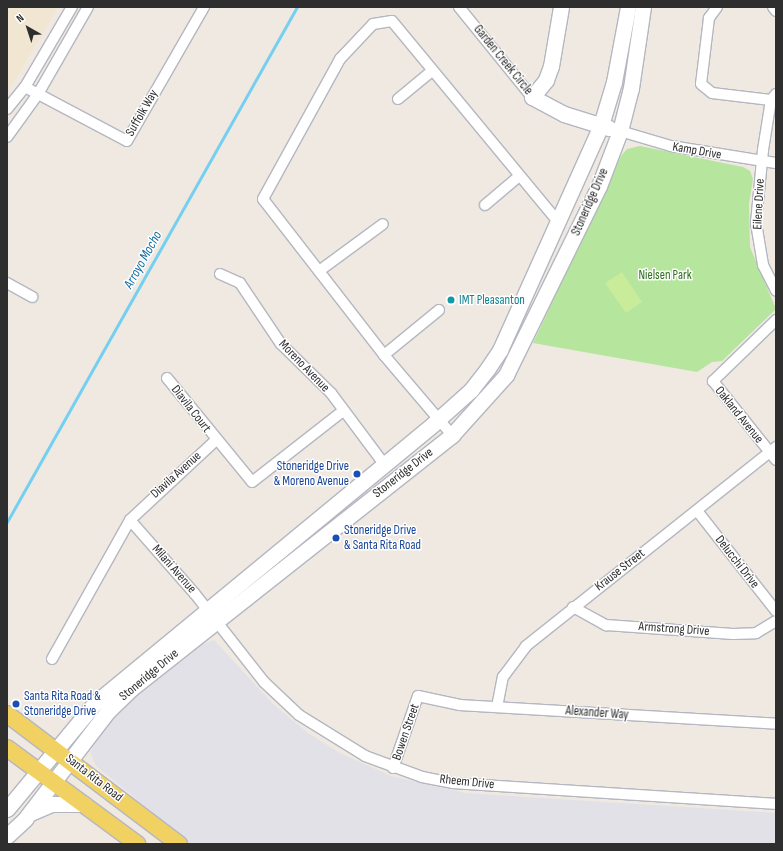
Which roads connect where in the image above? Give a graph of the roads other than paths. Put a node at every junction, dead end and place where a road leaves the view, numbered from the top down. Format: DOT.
graph roads {
  1 [pos="72,7"];
  2 [pos="88,7"];
  3 [pos="204,7"];
  4 [pos="459,7"];
  5 [pos="561,7"];
  6 [pos="628,7"];
  7 [pos="644,7"];
  8 [pos="717,7"];
  9 [pos="772,7"];
  10 [pos="776,11"];
  11 [pos="433,70"];
  12 [pos="25,87"];
  13 [pos="38,94"];
  14 [pos="532,97"];
  15 [pos="774,97"];
  16 [pos="398,99"];
  17 [pos="7,109"];
  18 [pos="601,125"];
  19 [pos="620,131"];
  20 [pos="7,137"];
  21 [pos="762,161"];
  22 [pos="776,163"];
  23 [pos="518,177"];
  24 [pos="485,205"];
  25 [pos="559,223"];
  26 [pos="383,224"];
  27 [pos="319,272"];
  28 [pos="220,274"];
  29 [pos="7,283"];
  30 [pos="776,291"];
  31 [pos="32,297"];
  32 [pos="439,310"];
  33 [pos="776,320"];
  34 [pos="384,355"];
  35 [pos="167,378"];
  36 [pos="343,411"];
  37 [pos="439,420"];
  38 [pos="452,435"];
  39 [pos="215,440"];
  40 [pos="773,449"];
  41 [pos="776,460"];
  42 [pos="384,464"];
  43 [pos="698,512"];
  44 [pos="130,520"];
  45 [pos="573,607"];
  46 [pos="206,608"];
  47 [pos="776,611"];
  48 [pos="216,620"];
  49 [pos="776,621"];
  50 [pos="52,659"];
  51 [pos="418,696"];
  52 [pos="497,707"];
  53 [pos="7,714"];
  54 [pos="776,724"];
  55 [pos="7,748"];
  56 [pos="55,748"];
  57 [pos="70,760"];
  58 [pos="393,768"];
  59 [pos="38,770"];
  60 [pos="54,781"];
  61 [pos="84,804"];
  62 [pos="776,804"];
  63 [pos="7,809"];
  64 [pos="29,813"];
  65 [pos="7,836"];
  66 [pos="137,844"];
  67 [pos="179,844"];
  1 -- 12 [label="street"];
  2 -- 13 [label="street"];
  3 -- 13 [label="street, Suffolk Way"];
  4 -- 14 [label="street, Garden Creek Circle"];
  5 -- 14 [label="main road"];
  6 -- 18 [label="main road, Stoneridge Drive"];
  7 -- 19 [label="main road, Stoneridge Drive"];
  8 -- 15 [label="street"];
  9 -- 10 [label="street"];
  11 -- 16 [label="street"];
  11 -- 23 [label="street"];
  11 -- 27 [label="street"];
  12 -- 13 [label="street, Suffolk Way"];
  12 -- 17 [label="street"];
  13 -- 20 [label="street"];
  14 -- 18 [label="main road, Garden Creek Circle"];
  15 -- 21 [label="street, Eilene Drive"];
  18 -- 19 [label="main road, Garden Creek Circle"];
  18 -- 25 [label="main road, Stoneridge Drive"];
  19 -- 21 [label="street, Kamp Drive"];
  19 -- 38 [label="main road, Stoneridge Drive"];
  21 -- 22 [label="street, Kamp Drive"];
  21 -- 30 [label="street, Eilene Drive"];
  23 -- 24 [label="street"];
  23 -- 25 [label="street"];
  25 -- 37 [label="main road, Stoneridge Drive"];
  26 -- 27 [label="street"];
  27 -- 34 [label="street"];
  28 -- 36 [label="street, Moreno Avenue"];
  29 -- 31 [label="street"];
  32 -- 34 [label="street"];
  33 -- 40 [label="street, Oakland Avenue"];
  34 -- 37 [label="street"];
  35 -- 39 [label="street, Diavila Court"];
  36 -- 39 [label="street"];
  36 -- 42 [label="street, Moreno Avenue"];
  37 -- 38 [label="street"];
  37 -- 42 [label="main road, Stoneridge Drive"];
  38 -- 48 [label="main road, Stoneridge Drive"];
  39 -- 44 [label="street, Diavila Avenue"];
  40 -- 41 [label="street, Oakland Avenue"];
  40 -- 43 [label="street, Krause Street"];
  42 -- 46 [label="main road, Stoneridge Drive"];
  43 -- 45 [label="street, Krause Street"];
  43 -- 47 [label="street, Delucchi Drive"];
  44 -- 46 [label="street, Milani Avenue"];
  44 -- 50 [label="street, Diavila Avenue"];
  45 -- 49 [label="street, Armstrong Drive"];
  45 -- 52 [label="street, Krause Street"];
  46 -- 48 [label="street, Milani Avenue"];
  46 -- 56 [label="main road, Stoneridge Drive"];
  48 -- 57 [label="main road, Stoneridge Drive"];
  48 -- 58 [label="street, Rheem Drive"];
  51 -- 52 [label="street, Alexander Way"];
  51 -- 58 [label="street, Bowen Street"];
  52 -- 54 [label="street, Alexander Way"];
  53 -- 56 [label="main road, Santa Rita Road"];
  55 -- 59 [label="main road, Santa Rita Road"];
  56 -- 57 [label="main road, Santa Rita Road"];
  56 -- 59 [label="main road, Stoneridge Drive"];
  57 -- 60 [label="main road, Stoneridge Drive"];
  57 -- 67 [label="main road, Santa Rita Road"];
  58 -- 62 [label="street, Rheem Drive"];
  59 -- 60 [label="main road, Santa Rita Road"];
  59 -- 63 [label="main road, Stoneridge Drive"];
  60 -- 61 [label="main road, Santa Rita Road"];
  60 -- 64 [label="main road, Stoneridge Drive"];
  61 -- 64 [label="main road"];
  61 -- 66 [label="main road, Santa Rita Road"];
  64 -- 65 [label="main road, Stoneridge Drive"];
}
